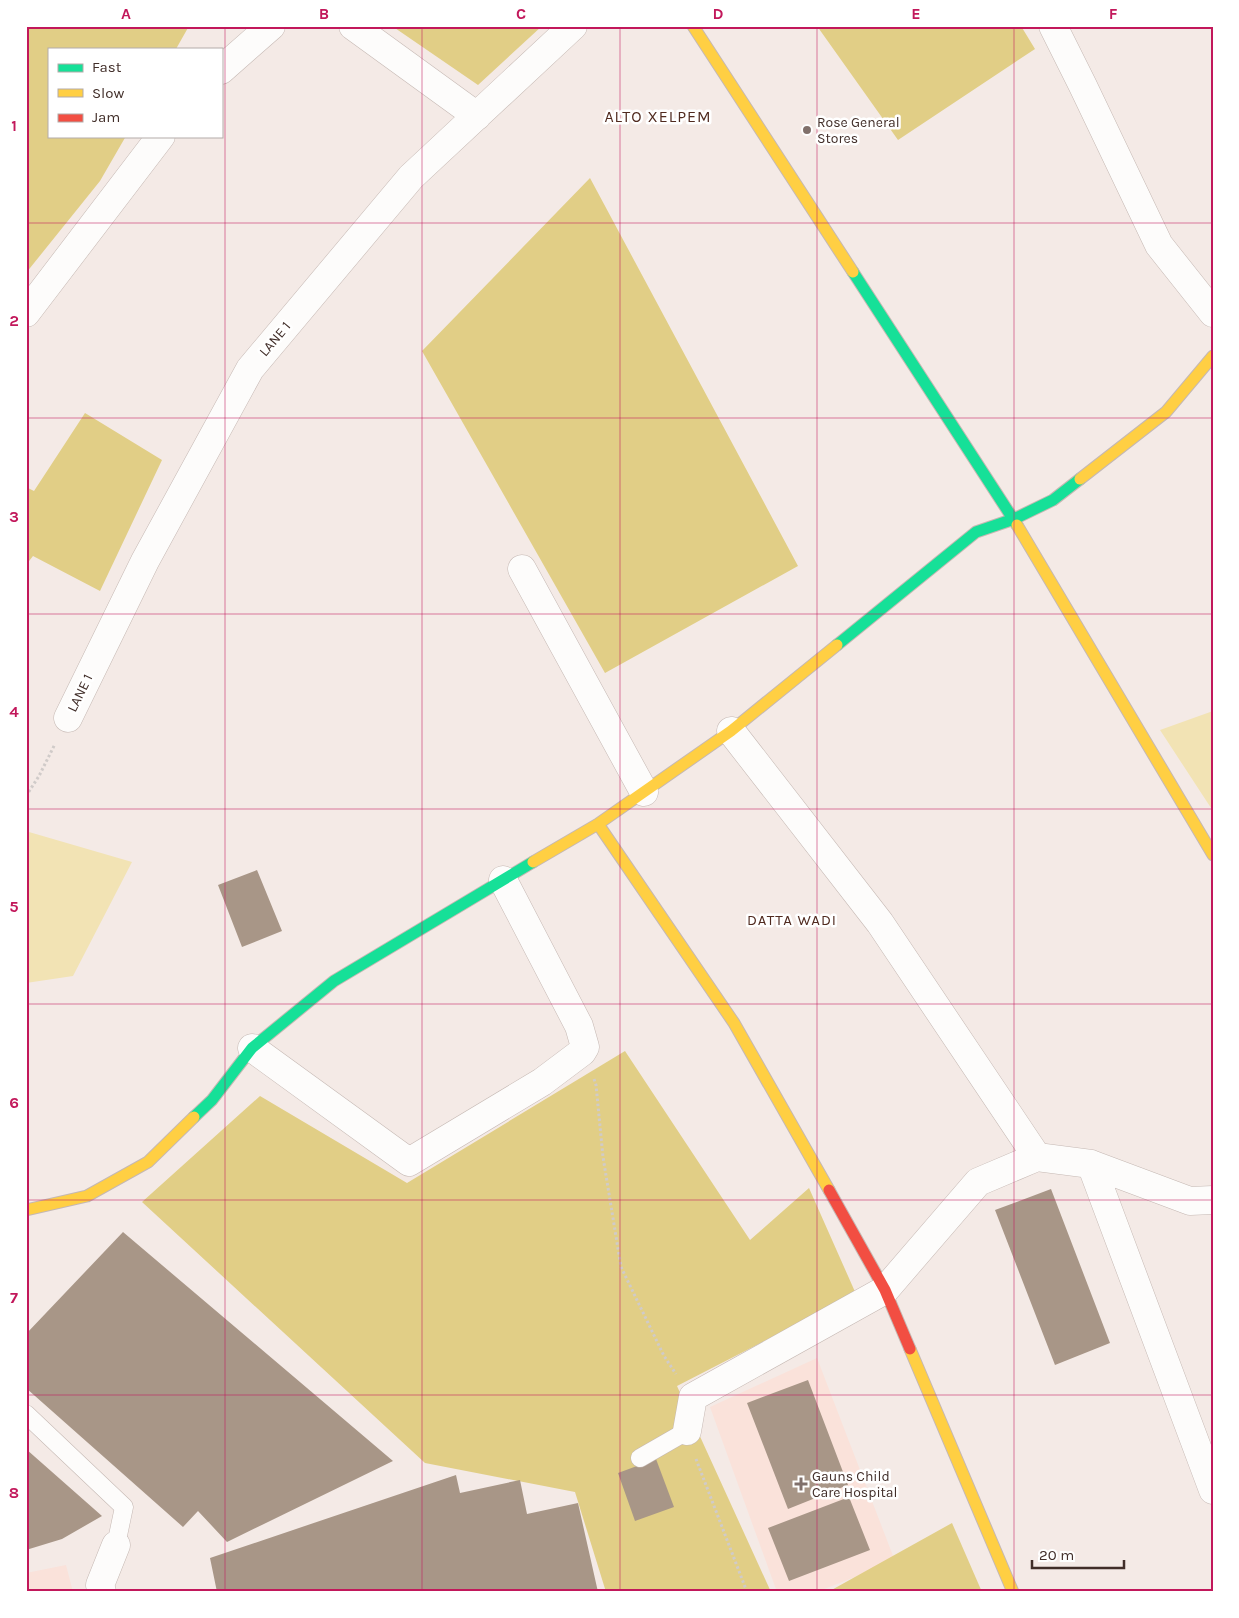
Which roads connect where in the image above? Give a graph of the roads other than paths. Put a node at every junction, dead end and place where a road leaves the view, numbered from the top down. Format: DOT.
graph roads {
  1 [pos="271,26"];
  2 [pos="353,26"];
  3 [pos="573,26"];
  4 [pos="693,26"];
  5 [pos="1053,26"];
  6 [pos="222,69"];
  7 [pos="477,116"];
  8 [pos="159,138"];
  9 [pos="26,313"];
  10 [pos="1213,313"];
  11 [pos="1213,356"];
  12 [pos="1014,519"];
  13 [pos="522,569"];
  14 [pos="68,718"];
  15 [pos="731,731"];
  16 [pos="644,792"];
  17 [pos="598,824"];
  18 [pos="1213,855"];
  19 [pos="503,880"];
  20 [pos="252,1048"];
  21 [pos="1037,1157"];
  22 [pos="1091,1164"];
  23 [pos="1213,1200"];
  24 [pos="26,1210"];
  25 [pos="885,1290"];
  26 [pos="26,1414"];
  27 [pos="687,1431"];
  28 [pos="640,1458"];
  29 [pos="1213,1490"];
  30 [pos="116,1545"];
  31 [pos="102,1592"];
  32 [pos="1013,1592"];
  1 -- 6 [label="street"];
  2 -- 7 [label="street"];
  3 -- 7 [label="street, LANE 1"];
  4 -- 12 [label="street"];
  5 -- 10 [label="street"];
  7 -- 14 [label="street, LANE 1"];
  8 -- 9 [label="street"];
  11 -- 12 [label="street"];
  12 -- 15 [label="street"];
  12 -- 18 [label="street"];
  13 -- 16 [label="street"];
  15 -- 16 [label="street"];
  15 -- 21 [label="street"];
  16 -- 17 [label="street"];
  17 -- 19 [label="street"];
  17 -- 25 [label="street"];
  19 -- 20 [label="street"];
  19 -- 20 [label="street"];
  20 -- 24 [label="street"];
  21 -- 22 [label="street"];
  21 -- 25 [label="street"];
  22 -- 23 [label="street"];
  22 -- 29 [label="street"];
  25 -- 27 [label="street"];
  25 -- 32 [label="street"];
  26 -- 30 [label="lane"];
  27 -- 28 [label="lane"];
  30 -- 31 [label="street"];
}
